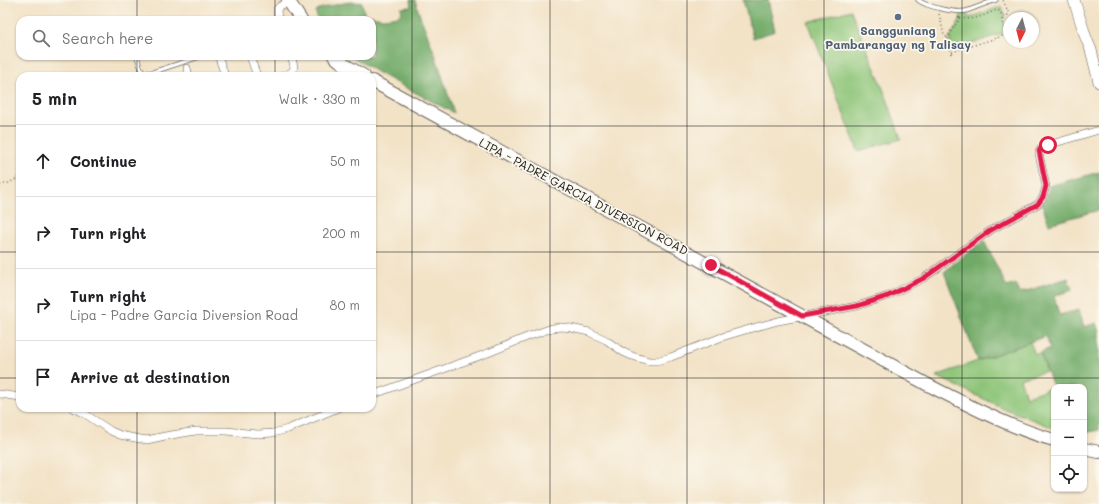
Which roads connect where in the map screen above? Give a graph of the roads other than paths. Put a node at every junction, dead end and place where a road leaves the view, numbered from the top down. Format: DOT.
graph roads {
  1 [pos="918,0"];
  2 [pos="996,0"];
  3 [pos="1074,0"];
  4 [pos="291,1"];
  5 [pos="278,16"];
  6 [pos="299,16"];
  7 [pos="1095,49"];
  8 [pos="138,60"];
  9 [pos="190,60"];
  10 [pos="220,60"];
  11 [pos="251,60"];
  12 [pos="292,60"];
  13 [pos="340,60"];
  14 [pos="187,68"];
  15 [pos="144,72"];
  16 [pos="153,72"];
  17 [pos="188,72"];
  18 [pos="224,72"];
  19 [pos="256,72"];
  20 [pos="293,72"];
  21 [pos="358,72"];
  22 [pos="376,82"];
  23 [pos="1099,82"];
  24 [pos="1099,130"];
  25 [pos="802,316"];
  26 [pos="0,394"];
  27 [pos="376,394"];
  28 [pos="16,396"];
  29 [pos="82,412"];
  30 [pos="328,412"];
  31 [pos="1051,439"];
  32 [pos="1087,450"];
  33 [pos="1099,452"];
  1 -- 2 [label="lane"];
  3 -- 7 [label="street"];
  4 -- 5 [label="street"];
  4 -- 6 [label="main road"];
  7 -- 23 [label="street"];
  8 -- 15 [label="lane"];
  9 -- 16 [label="lane"];
  10 -- 18 [label="street"];
  11 -- 19 [label="street"];
  12 -- 20 [label="street"];
  13 -- 21 [label="main road"];
  14 -- 17 [label="street"];
  22 -- 25 [label="main road, LIPA - PADRE GARCIA DIVERSION ROAD"];
  24 -- 25 [label="street"];
  25 -- 27 [label="street"];
  25 -- 31 [label="main road, LIPA - PADRE GARCIA DIVERSION ROAD"];
  26 -- 28 [label="street"];
  29 -- 30 [label="street"];
  32 -- 33 [label="main road"];
}
